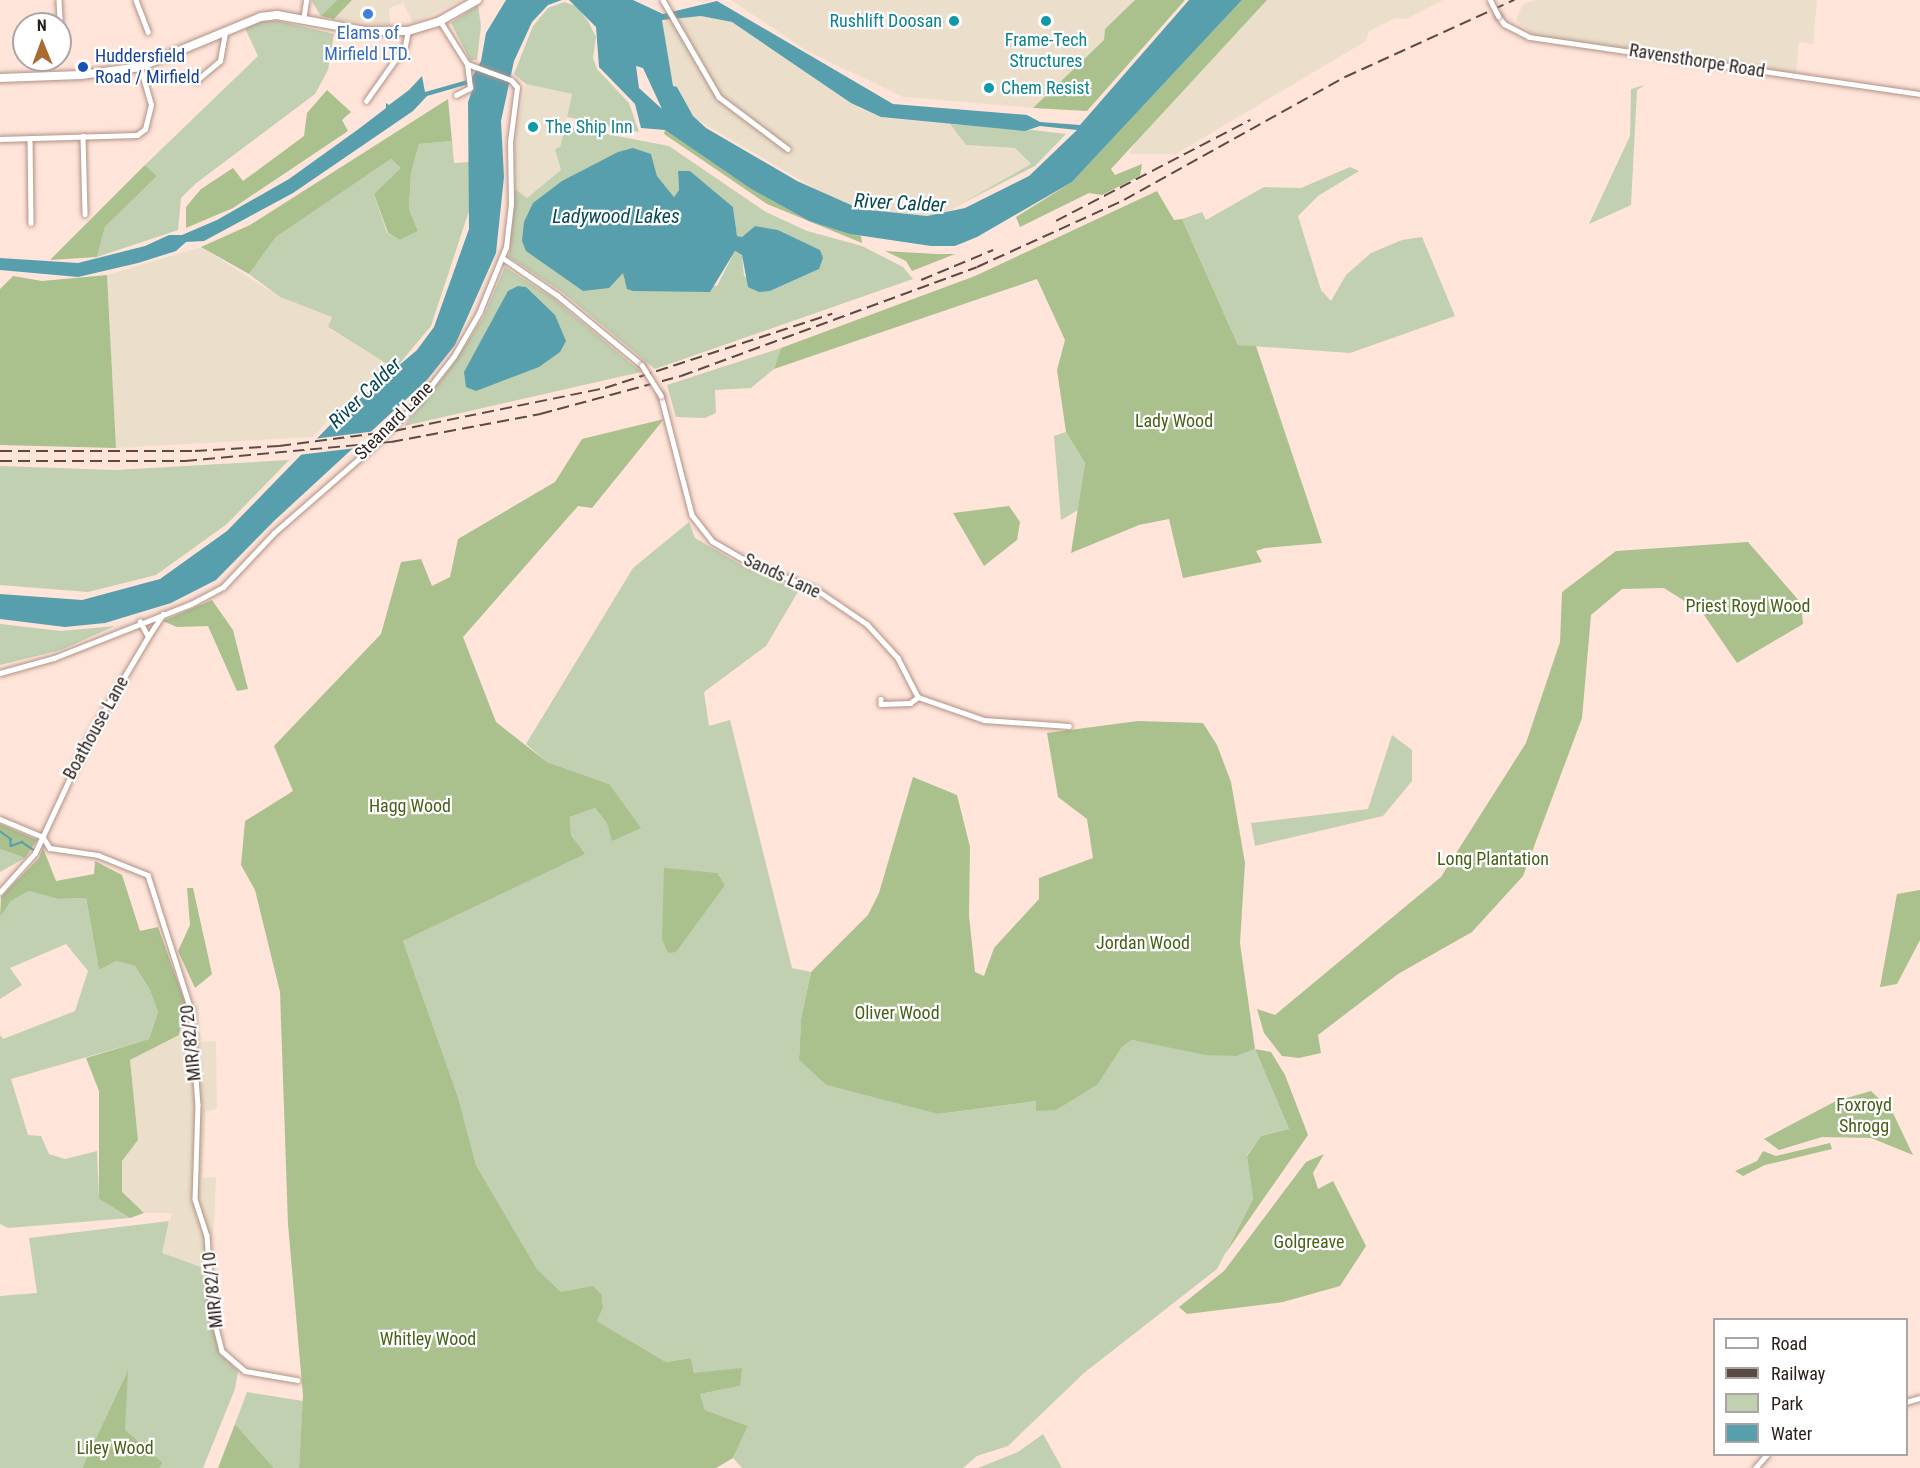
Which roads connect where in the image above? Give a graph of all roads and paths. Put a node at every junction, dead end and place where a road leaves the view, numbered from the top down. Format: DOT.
graph roads {
  1 [pos="136,0"];
  2 [pos="306,0"];
  3 [pos="477,0"];
  4 [pos="663,0"];
  5 [pos="1490,0"];
  6 [pos="303,20"];
  7 [pos="440,21"];
  8 [pos="225,30"];
  9 [pos="408,31"];
  10 [pos="148,32"];
  11 [pos="469,66"];
  12 [pos="140,67"];
  13 [pos="0,78"];
  14 [pos="196,81"];
  15 [pos="1920,94"];
  16 [pos="456,95"];
  17 [pos="366,101"];
  18 [pos="83,136"];
  19 [pos="30,138"];
  20 [pos="0,139"];
  21 [pos="788,149"];
  22 [pos="85,214"];
  23 [pos="31,223"];
  24 [pos="503,258"];
  25 [pos="368,451"];
  26 [pos="163,614"];
  27 [pos="140,622"];
  28 [pos="148,637"];
  29 [pos="0,673"];
  30 [pos="918,697"];
  31 [pos="881,699"];
  32 [pos="1069,726"];
  33 [pos="0,819"];
  34 [pos="43,837"];
  35 [pos="0,892"];
  36 [pos="195,1200"];
  37 [pos="297,1380"];
  38 [pos="1766,1456"];
  39 [pos="1755,1468"];
  1 -- 10 [label="street"];
  2 -- 6 [label="street"];
  3 -- 7 [label="highway"];
  4 -- 21 [label="street"];
  5 -- 15 [label="street, Ravensthorpe Road, bridge"];
  6 -- 8 [label="highway"];
  6 -- 9 [label="highway"];
  7 -- 9 [label="highway"];
  7 -- 11 [label="street"];
  8 -- 12 [label="highway"];
  8 -- 14 [label="street"];
  9 -- 17 [label="street"];
  11 -- 16 [label="street"];
  11 -- 24 [label="street, Steanard Lane"];
  12 -- 13 [label="highway"];
  12 -- 18 [label="street"];
  18 -- 19 [label="street"];
  18 -- 22 [label="street"];
  19 -- 20 [label="street"];
  19 -- 23 [label="street"];
  24 -- 25 [label="street, Steanard Lane"];
  24 -- 30 [label="street, Sands Lane, bridge"];
  25 -- 26 [label="street, Steanard Lane"];
  26 -- 27 [label="street, Steanard Lane"];
  26 -- 28 [label="street, Boathouse Lane"];
  27 -- 28 [label="street"];
  27 -- 29 [label="street, Steanard Lane"];
  28 -- 34 [label="street, Boathouse Lane"];
  30 -- 31 [label="street"];
  30 -- 32 [label="street"];
  33 -- 34 [label="street"];
  34 -- 35 [label="street, Boathouse Lane"];
  34 -- 36 [label="street, MIR/82/20"];
  36 -- 37 [label="street, MIR/82/10"];
  38 -- 39 [label="street"];
}
